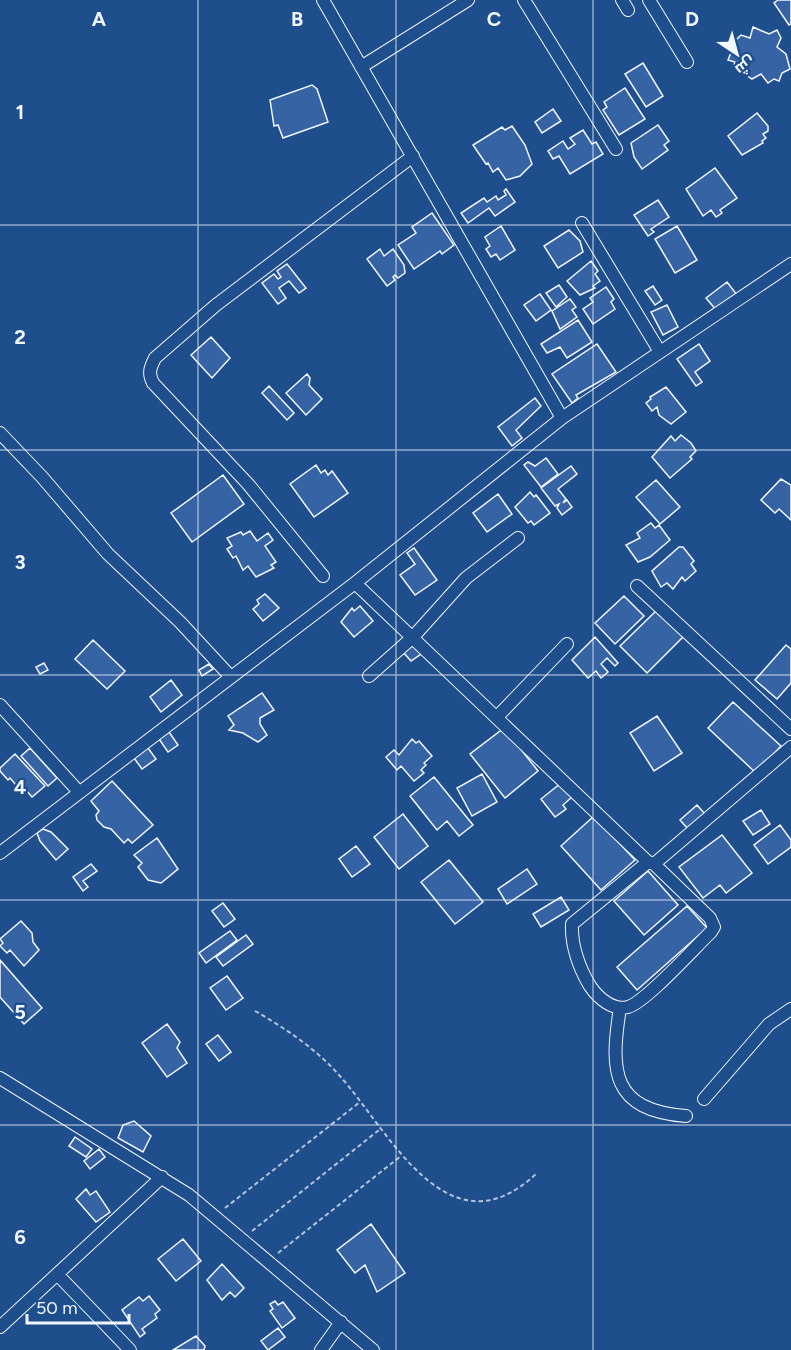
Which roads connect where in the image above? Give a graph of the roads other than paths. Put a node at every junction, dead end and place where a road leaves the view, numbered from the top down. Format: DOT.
graph roads {
  1 [pos="323,0"];
  2 [pos="468,0"];
  3 [pos="524,0"];
  4 [pos="649,0"];
  5 [pos="687,62"];
  6 [pos="362,67"];
  7 [pos="616,149"];
  8 [pos="413,156"];
  9 [pos="582,223"];
  10 [pos="791,264"];
  11 [pos="660,352"];
  12 [pos="562,418"];
  13 [pos="0,433"];
  14 [pos="518,538"];
  15 [pos="322,576"];
  16 [pos="355,583"];
  17 [pos="637,586"];
  18 [pos="413,637"];
  19 [pos="567,644"];
  20 [pos="230,676"];
  21 [pos="369,676"];
  22 [pos="0,705"];
  23 [pos="497,717"];
  24 [pos="791,729"];
  25 [pos="791,747"];
  26 [pos="79,792"];
  27 [pos="0,852"];
  28 [pos="651,863"];
  29 [pos="620,1008"];
  30 [pos="791,1009"];
  31 [pos="0,1078"];
  32 [pos="704,1099"];
  33 [pos="686,1116"];
  34 [pos="162,1177"];
  35 [pos="57,1274"];
  36 [pos="341,1322"];
  37 [pos="0,1327"];
  38 [pos="130,1350"];
  39 [pos="321,1350"];
  40 [pos="373,1350"];
  1 -- 6 [label="street"];
  2 -- 6 [label="street"];
  3 -- 7 [label="street"];
  4 -- 5 [label="street"];
  6 -- 8 [label="street"];
  8 -- 12 [label="street"];
  8 -- 15 [label="street"];
  9 -- 11 [label="street"];
  10 -- 11 [label="street"];
  11 -- 12 [label="street"];
  12 -- 16 [label="street"];
  13 -- 20 [label="street"];
  14 -- 18 [label="street"];
  16 -- 18 [label="street"];
  16 -- 20 [label="street"];
  17 -- 24 [label="street"];
  18 -- 21 [label="street"];
  18 -- 23 [label="street"];
  19 -- 23 [label="street"];
  20 -- 26 [label="street"];
  22 -- 26 [label="street"];
  23 -- 28 [label="street"];
  25 -- 28 [label="street"];
  26 -- 27 [label="street"];
  28 -- 29 [label="street"];
  28 -- 29 [label="street"];
  29 -- 33 [label="street"];
  30 -- 32 [label="street"];
  31 -- 34 [label="street"];
  34 -- 35 [label="street"];
  34 -- 36 [label="street"];
  35 -- 37 [label="street"];
  35 -- 38 [label="street"];
  36 -- 39 [label="street"];
  36 -- 40 [label="street"];
}
